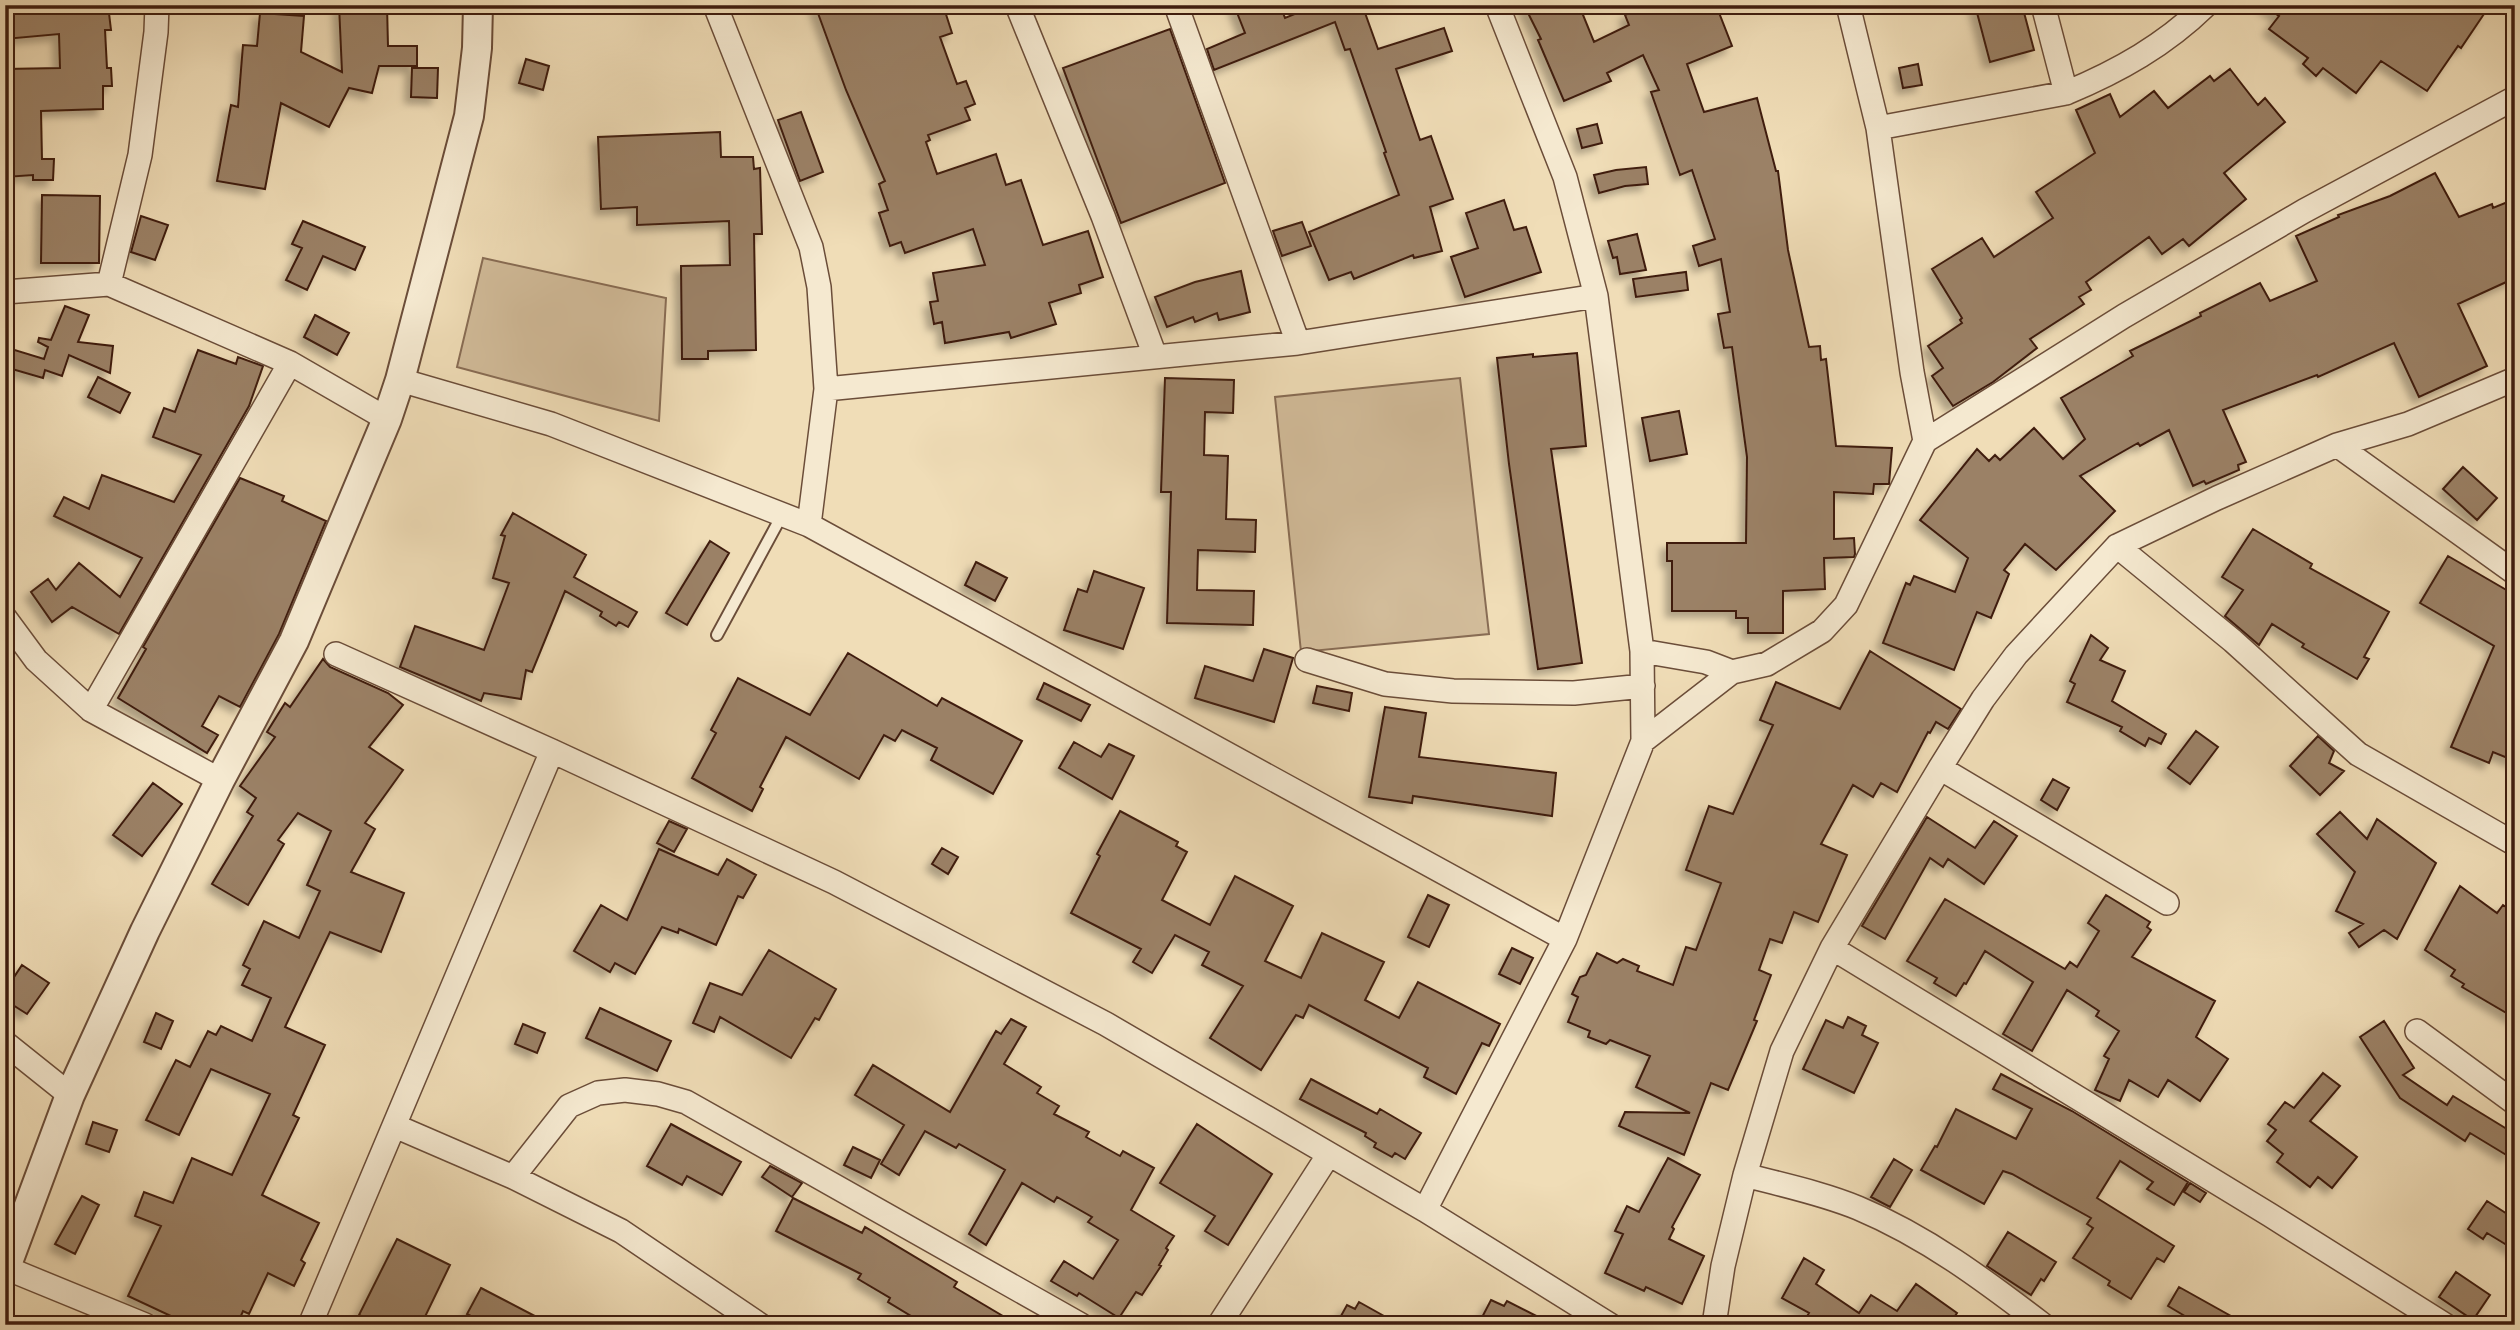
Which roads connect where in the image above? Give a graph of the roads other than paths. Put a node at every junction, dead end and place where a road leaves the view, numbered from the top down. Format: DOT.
graph roads {
  1 [pos="157,5"];
  2 [pos="478,5"];
  3 [pos="715,5"];
  4 [pos="1017,5"];
  5 [pos="1176,5"];
  6 [pos="1496,5"];
  7 [pos="1848,5"];
  8 [pos="2043,5"];
  9 [pos="2206,5"];
  10 [pos="2066,93"];
  11 [pos="2515,98"];
  12 [pos="1878,128"];
  13 [pos="109,284"];
  14 [pos="5,292"];
  15 [pos="1596,296"];
  16 [pos="1298,344"];
  17 [pos="1155,356"];
  18 [pos="290,363"];
  19 [pos="400,380"];
  20 [pos="2515,380"];
  21 [pos="826,390"];
  22 [pos="387,419"];
  23 [pos="1925,441"];
  24 [pos="2337,445"];
  25 [pos="782,515"];
  26 [pos="809,525"];
  27 [pos="2117,546"];
  28 [pos="2515,573"];
  29 [pos="5,618"];
  30 [pos="717,635"];
  31 [pos="1642,651"];
  32 [pos="336,654"];
  33 [pos="1307,660"];
  34 [pos="1732,672"];
  35 [pos="1643,686"];
  36 [pos="91,710"];
  37 [pos="1643,741"];
  38 [pos="552,751"];
  39 [pos="1940,768"];
  40 [pos="220,780"];
  41 [pos="2515,844"];
  42 [pos="2167,903"];
  43 [pos="1565,939"];
  44 [pos="1832,948"];
  45 [pos="2417,1031"];
  46 [pos="5,1043"];
  47 [pos="70,1095"];
  48 [pos="2515,1103"];
  49 [pos="395,1126"];
  50 [pos="1329,1154"];
  51 [pos="1745,1175"];
  52 [pos="513,1177"];
  53 [pos="1425,1210"];
  54 [pos="6,1269"];
  55 [pos="145,1325"];
  56 [pos="310,1325"];
  57 [pos="760,1325"];
  58 [pos="1080,1325"];
  59 [pos="1219,1325"];
  60 [pos="1610,1325"];
  61 [pos="1714,1325"];
  62 [pos="2043,1325"];
  63 [pos="2445,1325"];
  1 -- 13 [label="street"];
  2 -- 19 [label="street"];
  3 -- 21 [label="street"];
  4 -- 17 [label="street"];
  5 -- 16 [label="street"];
  6 -- 15 [label="street"];
  7 -- 12 [label="street"];
  8 -- 10 [label="street"];
  9 -- 10 [label="street"];
  10 -- 12 [label="street"];
  11 -- 23 [label="street"];
  12 -- 23 [label="street"];
  13 -- 14 [label="street"];
  13 -- 18 [label="street"];
  15 -- 16 [label="street"];
  15 -- 31 [label="street"];
  16 -- 17 [label="street"];
  17 -- 21 [label="street"];
  18 -- 22 [label="street"];
  18 -- 36 [label="street"];
  19 -- 22 [label="street"];
  19 -- 25 [label="street"];
  20 -- 24 [label="street"];
  21 -- 26 [label="street"];
  22 -- 40 [label="street"];
  23 -- 34 [label="street"];
  24 -- 27 [label="street"];
  24 -- 28 [label="street"];
  25 -- 26 [label="street"];
  25 -- 30 [label="lane"];
  26 -- 43 [label="street"];
  27 -- 39 [label="street"];
  27 -- 41 [label="street"];
  29 -- 36 [label="street"];
  31 -- 34 [label="street"];
  31 -- 35 [label="street"];
  32 -- 38 [label="street"];
  33 -- 35 [label="street"];
  34 -- 37 [label="street"];
  35 -- 37 [label="street"];
  36 -- 40 [label="street"];
  37 -- 43 [label="street"];
  38 -- 49 [label="street"];
  38 -- 50 [label="street"];
  39 -- 42 [label="street"];
  39 -- 44 [label="street"];
  40 -- 47 [label="street"];
  43 -- 53 [label="street"];
  44 -- 51 [label="street"];
  44 -- 63 [label="street"];
  45 -- 48 [label="street"];
  46 -- 47 [label="street"];
  47 -- 54 [label="street"];
  49 -- 52 [label="street"];
  49 -- 56 [label="street"];
  50 -- 53 [label="street"];
  50 -- 59 [label="street"];
  51 -- 61 [label="street"];
  51 -- 62 [label="street"];
  52 -- 57 [label="street"];
  52 -- 58 [label="street"];
  53 -- 60 [label="street"];
  54 -- 55 [label="street"];
}
